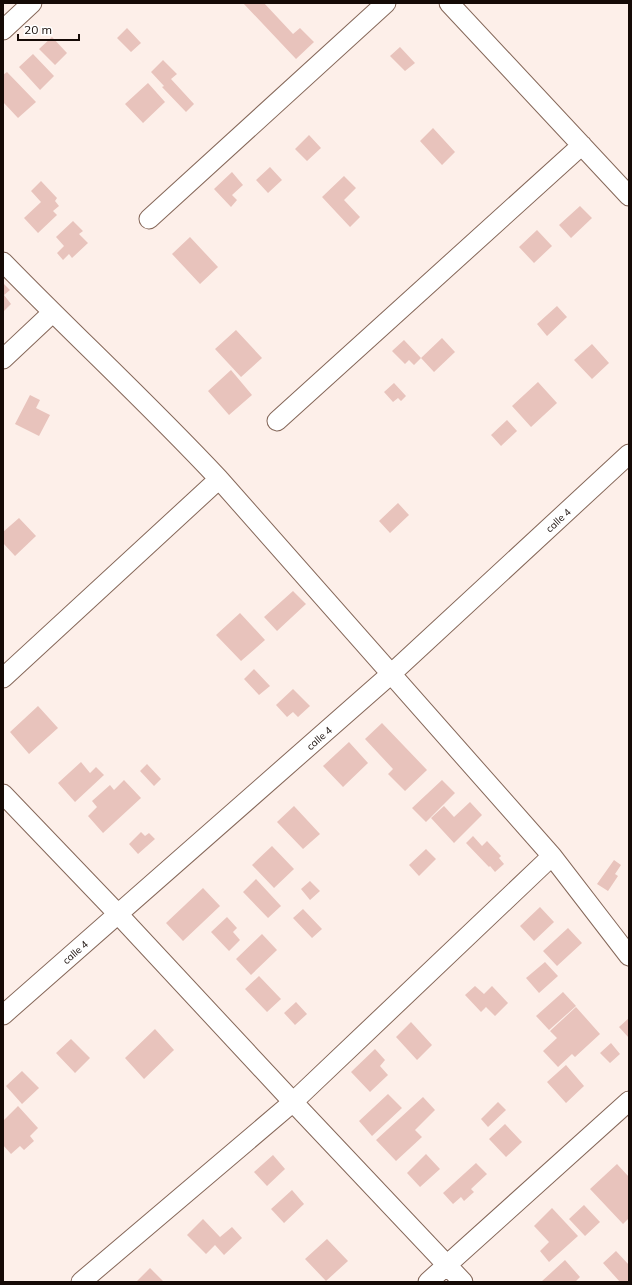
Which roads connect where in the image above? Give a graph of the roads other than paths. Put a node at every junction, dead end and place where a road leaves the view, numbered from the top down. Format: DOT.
graph roads {
  1 [pos="32,3"];
  2 [pos="386,3"];
  3 [pos="449,3"];
  4 [pos="3,30"];
  5 [pos="582,146"];
  6 [pos="629,196"];
  7 [pos="149,219"];
  8 [pos="3,262"];
  9 [pos="52,313"];
  10 [pos="3,358"];
  11 [pos="277,421"];
  12 [pos="629,454"];
  13 [pos="218,479"];
  14 [pos="391,674"];
  15 [pos="3,678"];
  16 [pos="3,794"];
  17 [pos="552,856"];
  18 [pos="118,914"];
  19 [pos="629,956"];
  20 [pos="3,1015"];
  21 [pos="629,1101"];
  22 [pos="293,1102"];
  23 [pos="447,1264"];
  24 [pos="81,1282"];
  25 [pos="428,1282"];
  26 [pos="463,1282"];
  1 -- 4 [label="street"];
  2 -- 7 [label="street"];
  3 -- 5 [label="street"];
  5 -- 6 [label="street"];
  5 -- 11 [label="street"];
  8 -- 9 [label="street"];
  9 -- 10 [label="street"];
  9 -- 13 [label="street"];
  12 -- 14 [label="street, calle 4"];
  13 -- 14 [label="street"];
  13 -- 15 [label="street"];
  14 -- 17 [label="street"];
  14 -- 18 [label="street, calle 4"];
  16 -- 18 [label="street"];
  17 -- 19 [label="street"];
  17 -- 22 [label="street"];
  18 -- 20 [label="street, calle 4"];
  18 -- 22 [label="street"];
  21 -- 23 [label="street"];
  22 -- 23 [label="street"];
  22 -- 24 [label="street"];
  23 -- 25 [label="street"];
  23 -- 26 [label="street"];
}
